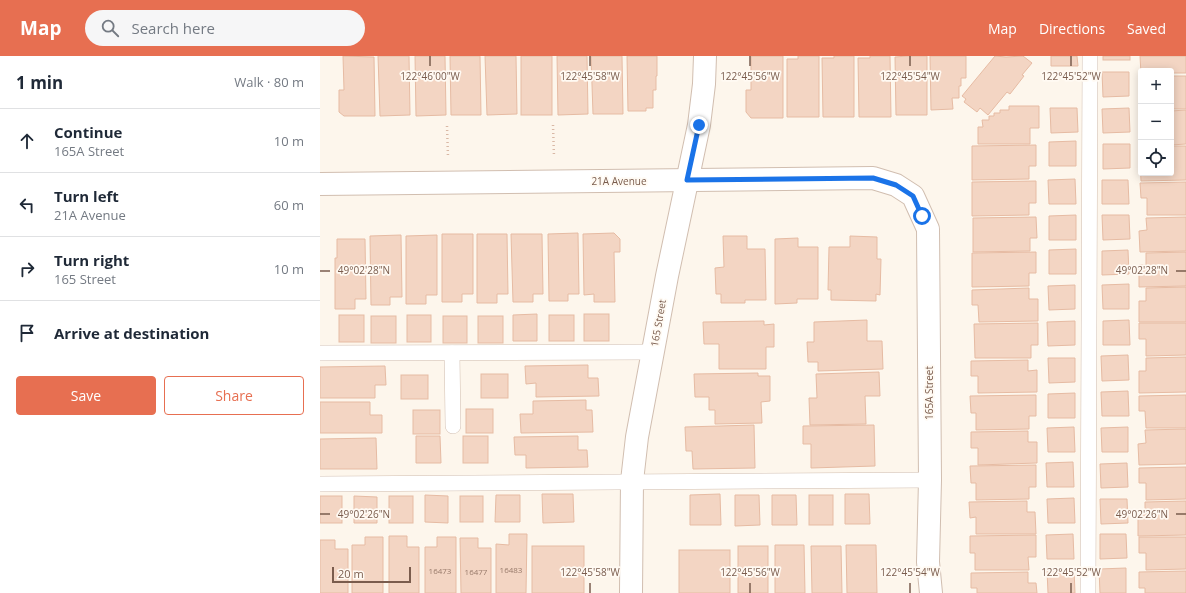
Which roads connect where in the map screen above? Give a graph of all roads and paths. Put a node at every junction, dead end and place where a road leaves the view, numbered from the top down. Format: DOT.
graph roads {
  1 [pos="705,56"];
  2 [pos="1090,56"];
  3 [pos="447,126"];
  4 [pos="553,126"];
  5 [pos="687,180"];
  6 [pos="448,182"];
  7 [pos="555,182"];
  8 [pos="320,184"];
  9 [pos="913,196"];
  10 [pos="653,352"];
  11 [pos="320,353"];
  12 [pos="452,353"];
  13 [pos="453,426"];
  14 [pos="930,480"];
  15 [pos="632,481"];
  16 [pos="320,484"];
  17 [pos="631,593"];
  18 [pos="931,593"];
  19 [pos="1088,593"];
  1 -- 5 [label="street, 165 Street"];
  2 -- 19 [label="lane"];
  3 -- 6 [label="path"];
  4 -- 7 [label="path"];
  5 -- 7 [label="street, 21A Avenue"];
  5 -- 9 [label="street, 21A Avenue"];
  5 -- 10 [label="street, 165 Street"];
  6 -- 7 [label="street, 21A Avenue"];
  6 -- 8 [label="street, 21A Avenue"];
  9 -- 14 [label="street, 165A Street"];
  10 -- 12 [label="lane"];
  10 -- 15 [label="street, 165 Street"];
  11 -- 12 [label="lane"];
  12 -- 13 [label="lane"];
  14 -- 15 [label="lane"];
  14 -- 18 [label="street, 165A Street"];
  15 -- 16 [label="lane"];
  15 -- 17 [label="street, 165 Street"];
}
